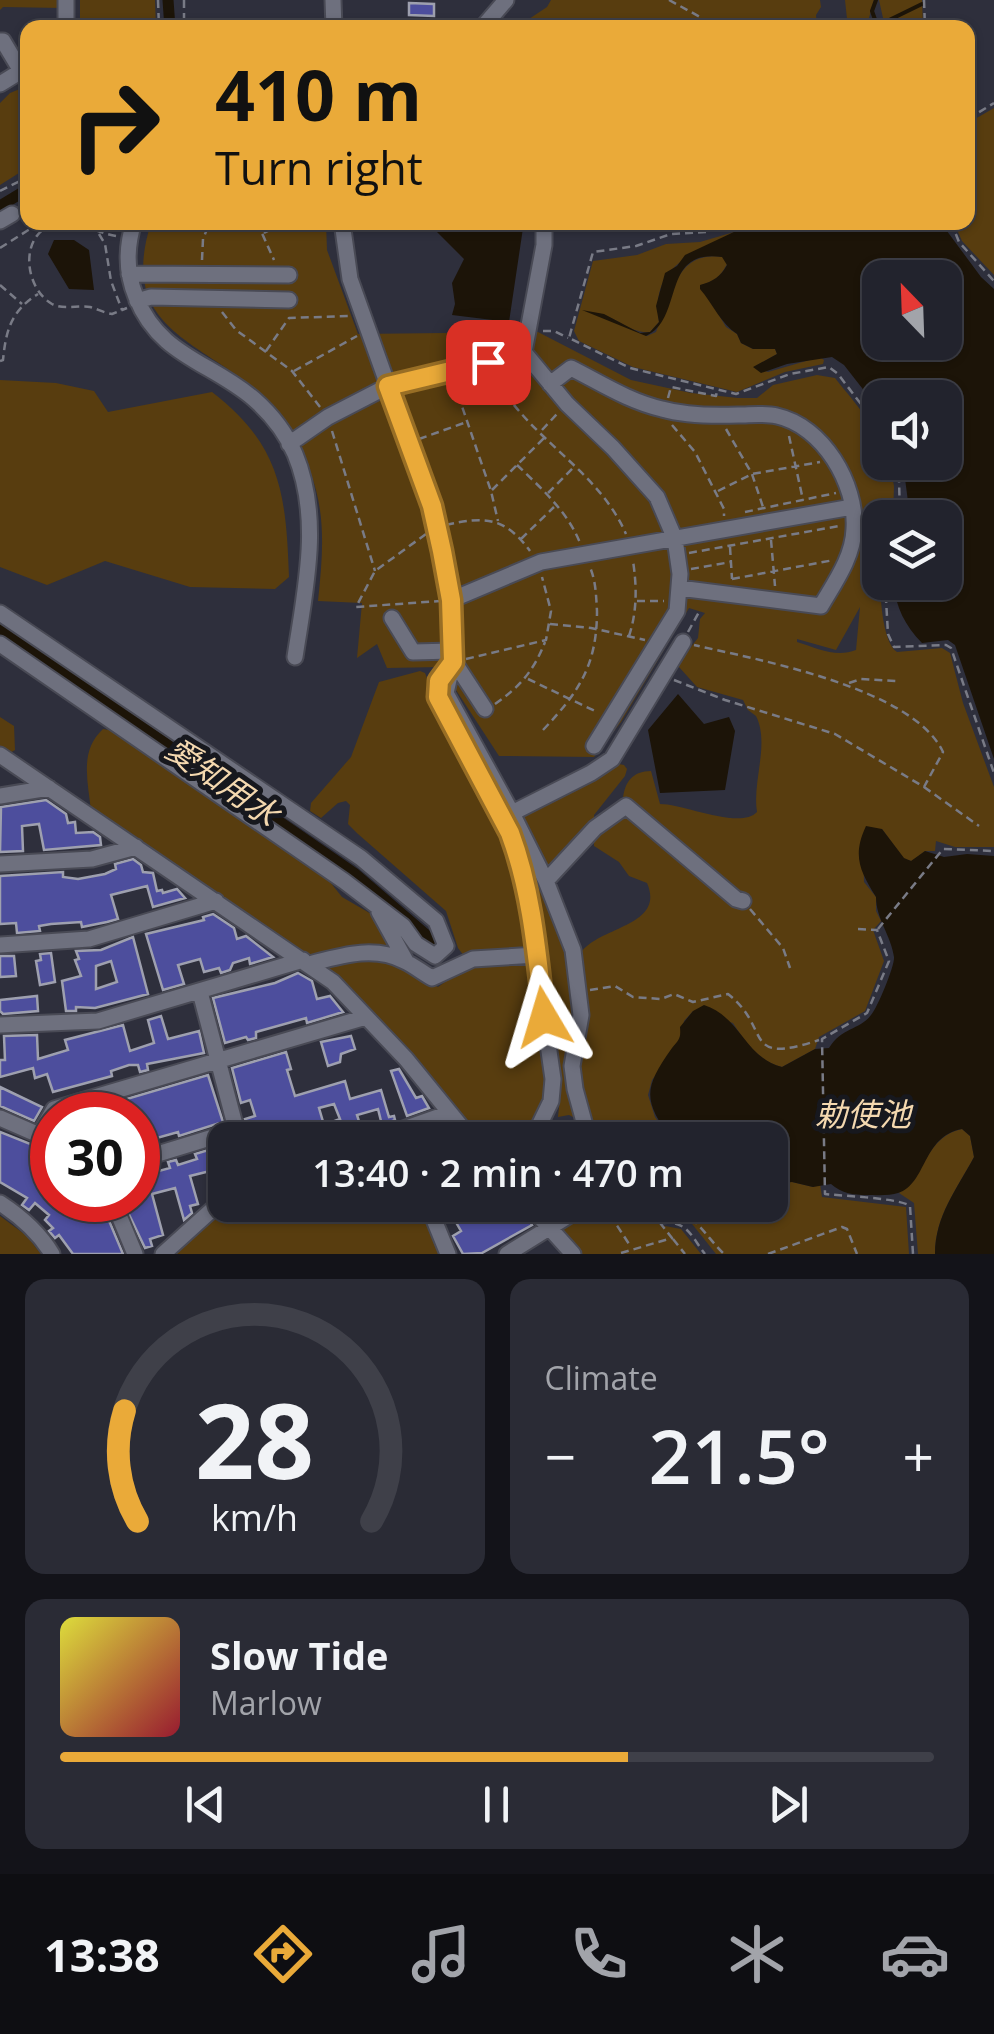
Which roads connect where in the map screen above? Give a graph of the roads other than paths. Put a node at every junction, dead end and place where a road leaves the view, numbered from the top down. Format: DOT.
graph roads {
  1 [pos="506,0"];
  2 [pos="489,20"];
  3 [pos="0,42"];
  4 [pos="20,64"];
  5 [pos="132,230"];
  6 [pos="343,230"];
  7 [pos="544,230"];
  8 [pos="129,274"];
  9 [pos="285,275"];
  10 [pos="290,300"];
  11 [pos="132,305"];
  12 [pos="524,352"];
  13 [pos="550,384"];
  14 [pos="388,386"];
  15 [pos="290,444"];
  16 [pos="852,507"];
  17 [pos="678,571"];
  18 [pos="451,600"];
  19 [pos="0,613"];
  20 [pos="392,618"];
  21 [pos="683,642"];
  22 [pos="0,644"];
  23 [pos="295,657"];
  24 [pos="453,657"];
  25 [pos="484,709"];
  26 [pos="162,722"];
  27 [pos="147,744"];
  28 [pos="594,746"];
  29 [pos="0,755"];
  30 [pos="49,788"];
  31 [pos="0,796"];
  32 [pos="512,812"];
  33 [pos="136,848"];
  34 [pos="361,858"];
  35 [pos="0,864"];
  36 [pos="344,880"];
  37 [pos="546,881"];
  38 [pos="743,900"];
  39 [pos="216,901"];
  40 [pos="373,905"];
  41 [pos="0,945"];
  42 [pos="536,955"];
  43 [pos="406,961"];
  44 [pos="306,962"];
  45 [pos="200,992"];
  46 [pos="366,1016"];
  47 [pos="0,1025"];
  48 [pos="219,1062"];
  49 [pos="114,1092"];
  50 [pos="449,1113"];
  51 [pos="0,1118"];
  52 [pos="235,1122"];
  53 [pos="424,1122"];
  54 [pos="457,1122"];
  55 [pos="541,1122"];
  56 [pos="583,1122"];
  57 [pos="30,1131"];
  58 [pos="208,1142"];
  59 [pos="160,1154"];
  60 [pos="0,1204"];
  61 [pos="208,1214"];
  62 [pos="122,1222"];
  63 [pos="435,1222"];
  64 [pos="544,1222"];
  65 [pos="557,1222"];
  66 [pos="549,1227"];
  67 [pos="52,1254"];
  68 [pos="136,1254"];
  69 [pos="164,1254"];
  70 [pos="448,1254"];
  71 [pos="507,1254"];
  72 [pos="572,1254"];
  1 -- 2 [label="street"];
  3 -- 4 [label="street"];
  5 -- 8 [label="street"];
  6 -- 14 [label="street"];
  7 -- 12 [label="street"];
  8 -- 9 [label="street"];
  8 -- 11 [label="street"];
  10 -- 11 [label="street"];
  11 -- 15 [label="street"];
  12 -- 13 [label="street"];
  12 -- 14 [label="street"];
  13 -- 16 [label="street"];
  13 -- 17 [label="street"];
  14 -- 15 [label="street"];
  14 -- 18 [label="street"];
  15 -- 23 [label="street"];
  16 -- 17 [label="street"];
  16 -- 17 [label="street"];
  17 -- 18 [label="street"];
  17 -- 28 [label="street"];
  18 -- 24 [label="street"];
  19 -- 26 [label="street"];
  20 -- 24 [label="street"];
  21 -- 32 [label="street"];
  22 -- 27 [label="street"];
  24 -- 25 [label="street"];
  24 -- 32 [label="street"];
  24 -- 42 [label="street"];
  26 -- 27 [label="street"];
  26 -- 34 [label="street"];
  27 -- 36 [label="street"];
  29 -- 30 [label="street"];
  30 -- 31 [label="street"];
  30 -- 33 [label="street"];
  32 -- 37 [label="street"];
  33 -- 35 [label="street"];
  33 -- 39 [label="street"];
  34 -- 36 [label="street"];
  34 -- 40 [label="street"];
  36 -- 40 [label="street"];
  37 -- 38 [label="street"];
  37 -- 56 [label="street"];
  39 -- 41 [label="street"];
  39 -- 44 [label="street"];
  40 -- 43 [label="street"];
  42 -- 43 [label="street"];
  42 -- 55 [label="street"];
  43 -- 44 [label="street"];
  44 -- 45 [label="street"];
  44 -- 46 [label="street"];
  45 -- 47 [label="street"];
  45 -- 48 [label="street"];
  46 -- 48 [label="street"];
  46 -- 50 [label="street"];
  48 -- 49 [label="street"];
  48 -- 52 [label="street"];
  50 -- 53 [label="street"];
  50 -- 54 [label="street"];
  51 -- 57 [label="street"];
  58 -- 59 [label="street"];
  60 -- 67 [label="street"];
  61 -- 69 [label="street"];
  62 -- 68 [label="street"];
  63 -- 70 [label="street"];
  64 -- 66 [label="street"];
  65 -- 66 [label="street"];
  66 -- 71 [label="street"];
  66 -- 72 [label="street"];
}
